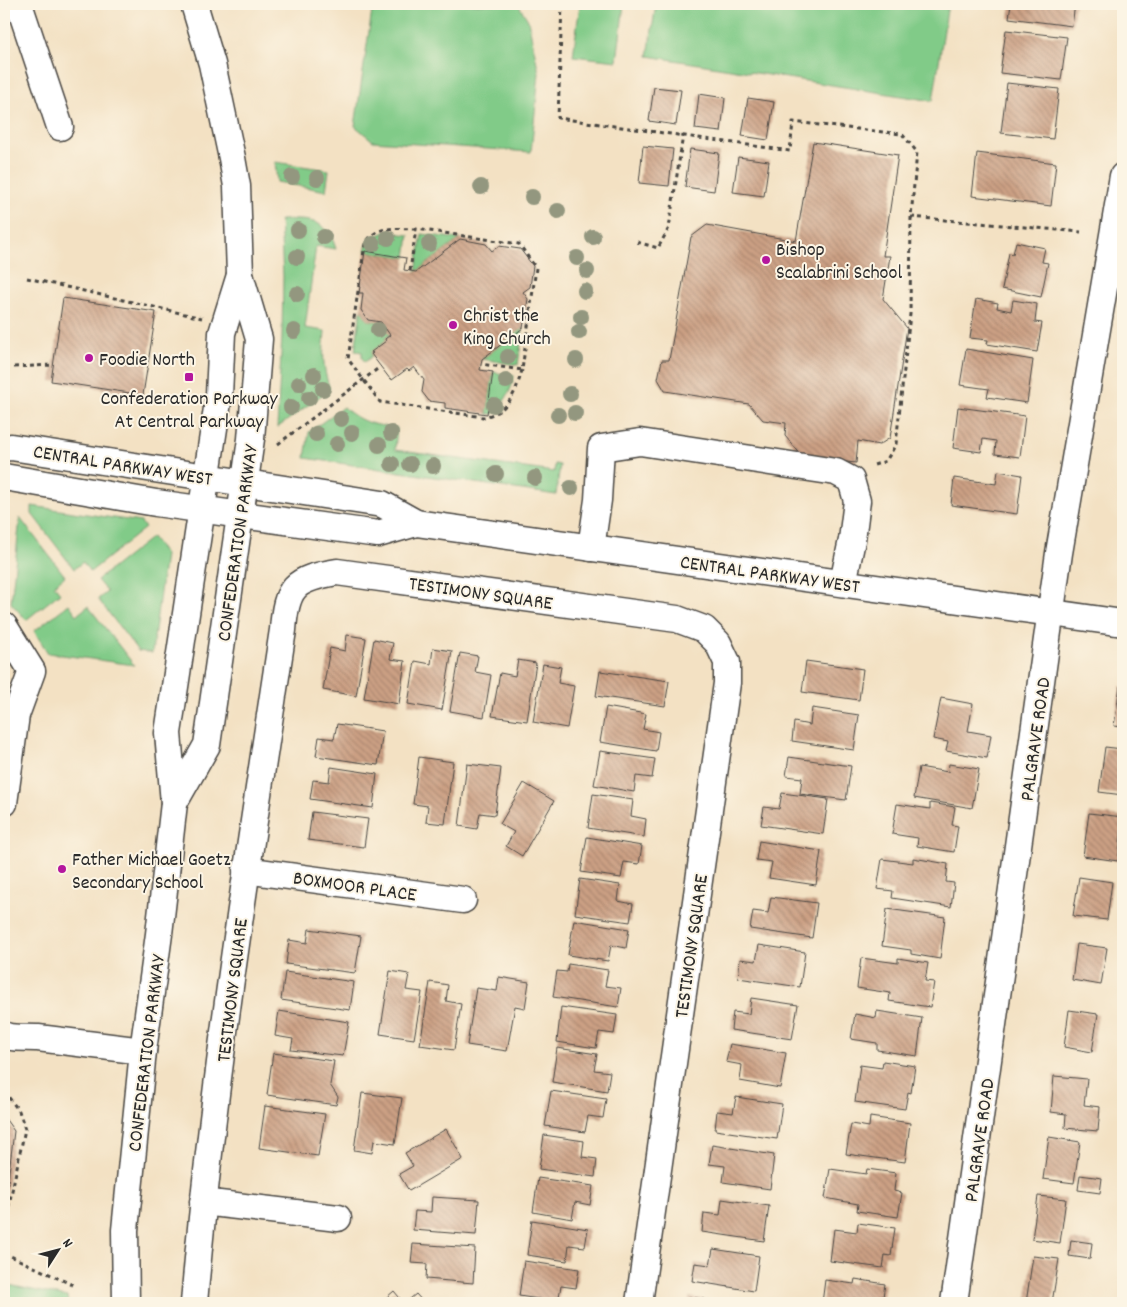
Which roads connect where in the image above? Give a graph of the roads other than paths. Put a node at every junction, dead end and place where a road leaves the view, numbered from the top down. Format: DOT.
graph roads {
  1 [pos="20,4"];
  2 [pos="38,4"];
  3 [pos="194,4"];
  4 [pos="50,96"];
  5 [pos="60,128"];
  6 [pos="1122,192"];
  7 [pos="240,275"];
  8 [pos="4,448"];
  9 [pos="206,476"];
  10 [pos="4,477"];
  11 [pos="245,483"];
  12 [pos="201,509"];
  13 [pos="240,515"];
  14 [pos="416,523"];
  15 [pos="591,548"];
  16 [pos="843,583"];
  17 [pos="1052,612"];
  18 [pos="1123,623"];
  19 [pos="4,626"];
  20 [pos="4,803"];
  21 [pos="174,804"];
  22 [pos="246,870"];
  23 [pos="463,900"];
  24 [pos="4,1035"];
  25 [pos="143,1051"];
  26 [pos="203,1202"];
  27 [pos="338,1218"];
  28 [pos="126,1303"];
  29 [pos="194,1303"];
  30 [pos="640,1303"];
  31 [pos="954,1303"];
  1 -- 4 [label="street"];
  2 -- 4 [label="street"];
  3 -- 7 [label="street, CONFEDERATION PARKWAY"];
  4 -- 5 [label="street"];
  6 -- 17 [label="street, PALGRAVE ROAD"];
  7 -- 9 [label="street, CONFEDERATION PARKWAY"];
  7 -- 11 [label="street, CONFEDERATION PARKWAY"];
  8 -- 9 [label="street, CENTRAL PARKWAY WEST"];
  9 -- 11 [label="street, CENTRAL PARKWAY WEST"];
  9 -- 12 [label="street, CONFEDERATION PARKWAY"];
  10 -- 12 [label="street, CENTRAL PARKWAY WEST"];
  11 -- 13 [label="street, CONFEDERATION PARKWAY"];
  11 -- 14 [label="street, CENTRAL PARKWAY WEST"];
  12 -- 13 [label="street, CENTRAL PARKWAY WEST"];
  12 -- 21 [label="street, CONFEDERATION PARKWAY"];
  13 -- 14 [label="street, CENTRAL PARKWAY WEST"];
  13 -- 21 [label="street, CONFEDERATION PARKWAY"];
  14 -- 15 [label="street, CENTRAL PARKWAY WEST"];
  15 -- 16 [label="street, CENTRAL PARKWAY WEST"];
  15 -- 16 [label="street"];
  16 -- 17 [label="street, CENTRAL PARKWAY WEST"];
  17 -- 18 [label="street, CENTRAL PARKWAY WEST"];
  17 -- 31 [label="street, PALGRAVE ROAD"];
  19 -- 20 [label="street"];
  21 -- 25 [label="street, CONFEDERATION PARKWAY"];
  22 -- 23 [label="street, BOXMOOR PLACE"];
  22 -- 26 [label="street, TESTIMONY SQUARE"];
  22 -- 30 [label="street, TESTIMONY SQUARE"];
  24 -- 25 [label="street"];
  25 -- 28 [label="street, CONFEDERATION PARKWAY"];
  26 -- 27 [label="street"];
  26 -- 29 [label="street, TESTIMONY SQUARE"];
}
